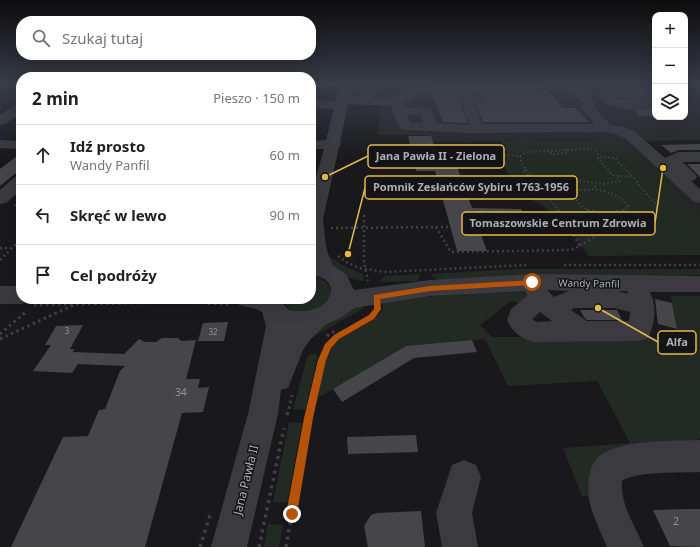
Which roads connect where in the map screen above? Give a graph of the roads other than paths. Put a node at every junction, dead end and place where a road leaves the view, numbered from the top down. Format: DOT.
graph roads {
  1 [pos="16,111"];
  2 [pos="343,111"];
  3 [pos="398,111"];
  4 [pos="426,111"];
  5 [pos="470,111"];
  6 [pos="590,111"];
  7 [pos="0,121"];
  8 [pos="432,128"];
  9 [pos="477,128"];
  10 [pos="607,128"];
  11 [pos="0,144"];
  12 [pos="334,144"];
  13 [pos="16,145"];
  14 [pos="316,145"];
  15 [pos="700,157"];
  16 [pos="16,185"];
  17 [pos="700,186"];
  18 [pos="700,198"];
  19 [pos="0,199"];
  20 [pos="16,200"];
  21 [pos="318,225"];
  22 [pos="323,271"];
  23 [pos="634,283"];
  24 [pos="700,284"];
  25 [pos="374,285"];
  26 [pos="545,300"];
  27 [pos="271,305"];
  28 [pos="643,309"];
  29 [pos="328,324"];
  30 [pos="582,331"];
  31 [pos="264,414"];
  32 [pos="700,456"];
  33 [pos="464,477"];
  34 [pos="625,545"];
  35 [pos="229,547"];
  36 [pos="460,547"];
  1 -- 7 [label="street"];
  2 -- 12 [label="street"];
  3 -- 8 [label="street"];
  4 -- 8 [label="street"];
  5 -- 9 [label="street"];
  6 -- 10 [label="street"];
  8 -- 9 [label="street"];
  9 -- 10 [label="street"];
  10 -- 18 [label="street"];
  11 -- 13 [label="street"];
  12 -- 14 [label="street"];
  12 -- 21 [label="street"];
  15 -- 17 [label="street"];
  16 -- 19 [label="street"];
  19 -- 20 [label="street"];
  21 -- 22 [label="street"];
  22 -- 25 [label="street, Wandy Panfil"];
  22 -- 29 [label="street"];
  23 -- 24 [label="street, Wandy Panfil"];
  23 -- 26 [label="street, Wandy Panfil"];
  23 -- 28 [label="street"];
  25 -- 26 [label="street, Wandy Panfil"];
  25 -- 29 [label="street, Wandy Panfil"];
  26 -- 28 [label="street"];
  26 -- 30 [label="street"];
  26 -- 30 [label="street"];
  27 -- 29 [label="street"];
  27 -- 31 [label="street, Jana Pawła II"];
  28 -- 30 [label="street"];
  29 -- 31 [label="street, Jana Pawła II"];
  31 -- 35 [label="street, Jana Pawła II"];
  32 -- 34 [label="street"];
  33 -- 36 [label="street"];
}
